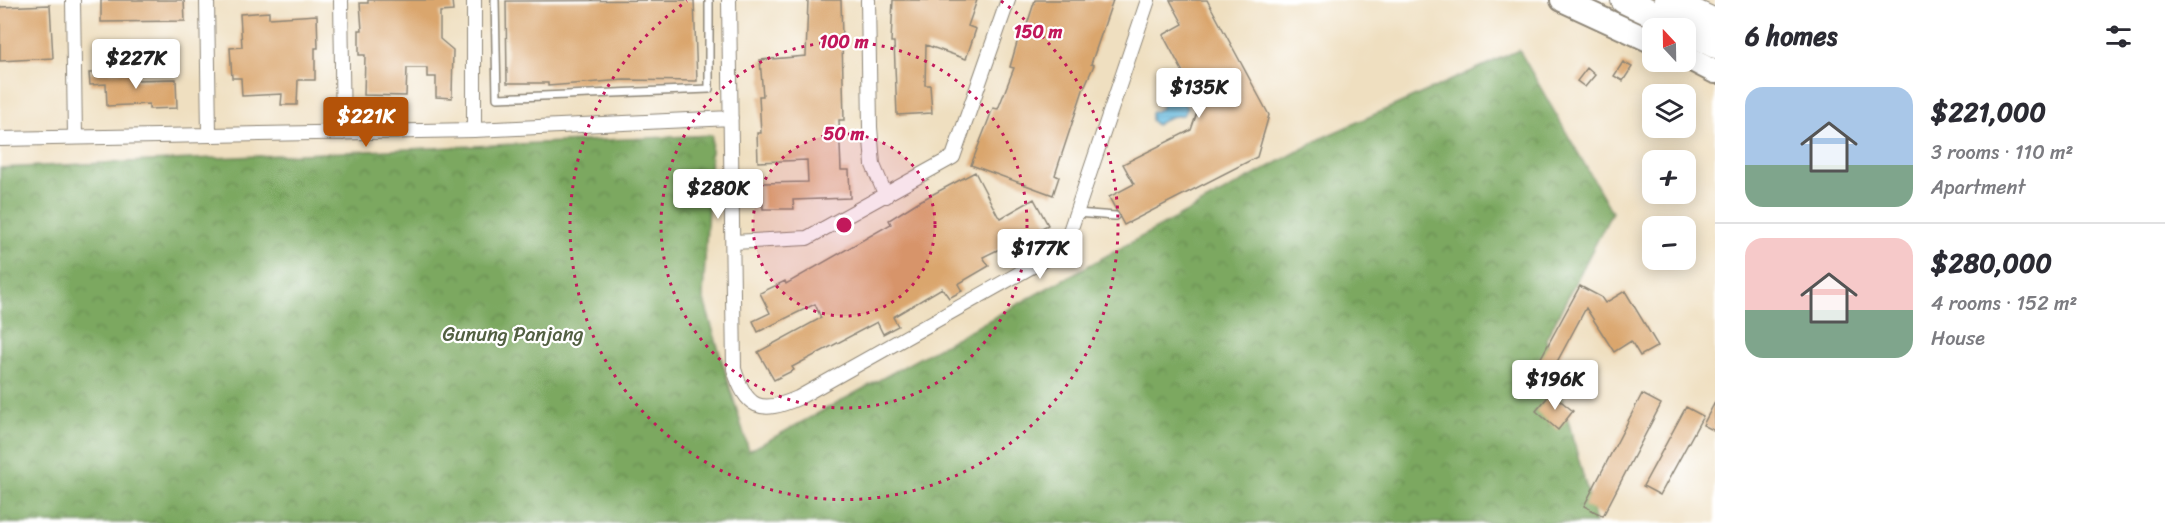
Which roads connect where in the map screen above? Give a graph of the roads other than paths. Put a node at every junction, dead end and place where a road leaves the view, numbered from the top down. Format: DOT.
graph roads {
  1 [pos="73,0"];
  2 [pos="207,0"];
  3 [pos="341,0"];
  4 [pos="474,0"];
  5 [pos="495,0"];
  6 [pos="709,0"];
  7 [pos="729,0"];
  8 [pos="868,0"];
  9 [pos="1008,0"];
  10 [pos="1148,0"];
  11 [pos="1562,0"];
  12 [pos="1624,0"];
  13 [pos="1667,0"];
  14 [pos="1661,18"];
  15 [pos="1715,22"];
  16 [pos="1696,35"];
  17 [pos="1642,37"];
  18 [pos="1715,45"];
  19 [pos="1696,62"];
  20 [pos="1715,72"];
  21 [pos="731,118"];
  22 [pos="474,130"];
  23 [pos="343,133"];
  24 [pos="209,134"];
  25 [pos="75,137"];
  26 [pos="0,139"];
  27 [pos="886,196"];
  28 [pos="1076,213"];
  29 [pos="1115,216"];
  30 [pos="734,242"];
  1 -- 25 [label="street"];
  2 -- 24 [label="street"];
  3 -- 23 [label="street"];
  4 -- 22 [label="street"];
  5 -- 6 [label="lane"];
  7 -- 21 [label="street"];
  8 -- 27 [label="street"];
  9 -- 27 [label="street"];
  10 -- 28 [label="street"];
  11 -- 17 [label="main road"];
  12 -- 14 [label="highway"];
  13 -- 15 [label="highway"];
  16 -- 18 [label="highway"];
  19 -- 20 [label="main road"];
  21 -- 22 [label="street"];
  21 -- 30 [label="street"];
  22 -- 23 [label="street"];
  23 -- 24 [label="street"];
  24 -- 25 [label="street"];
  25 -- 26 [label="street"];
  27 -- 30 [label="street"];
  28 -- 29 [label="lane"];
  28 -- 30 [label="street"];
}
